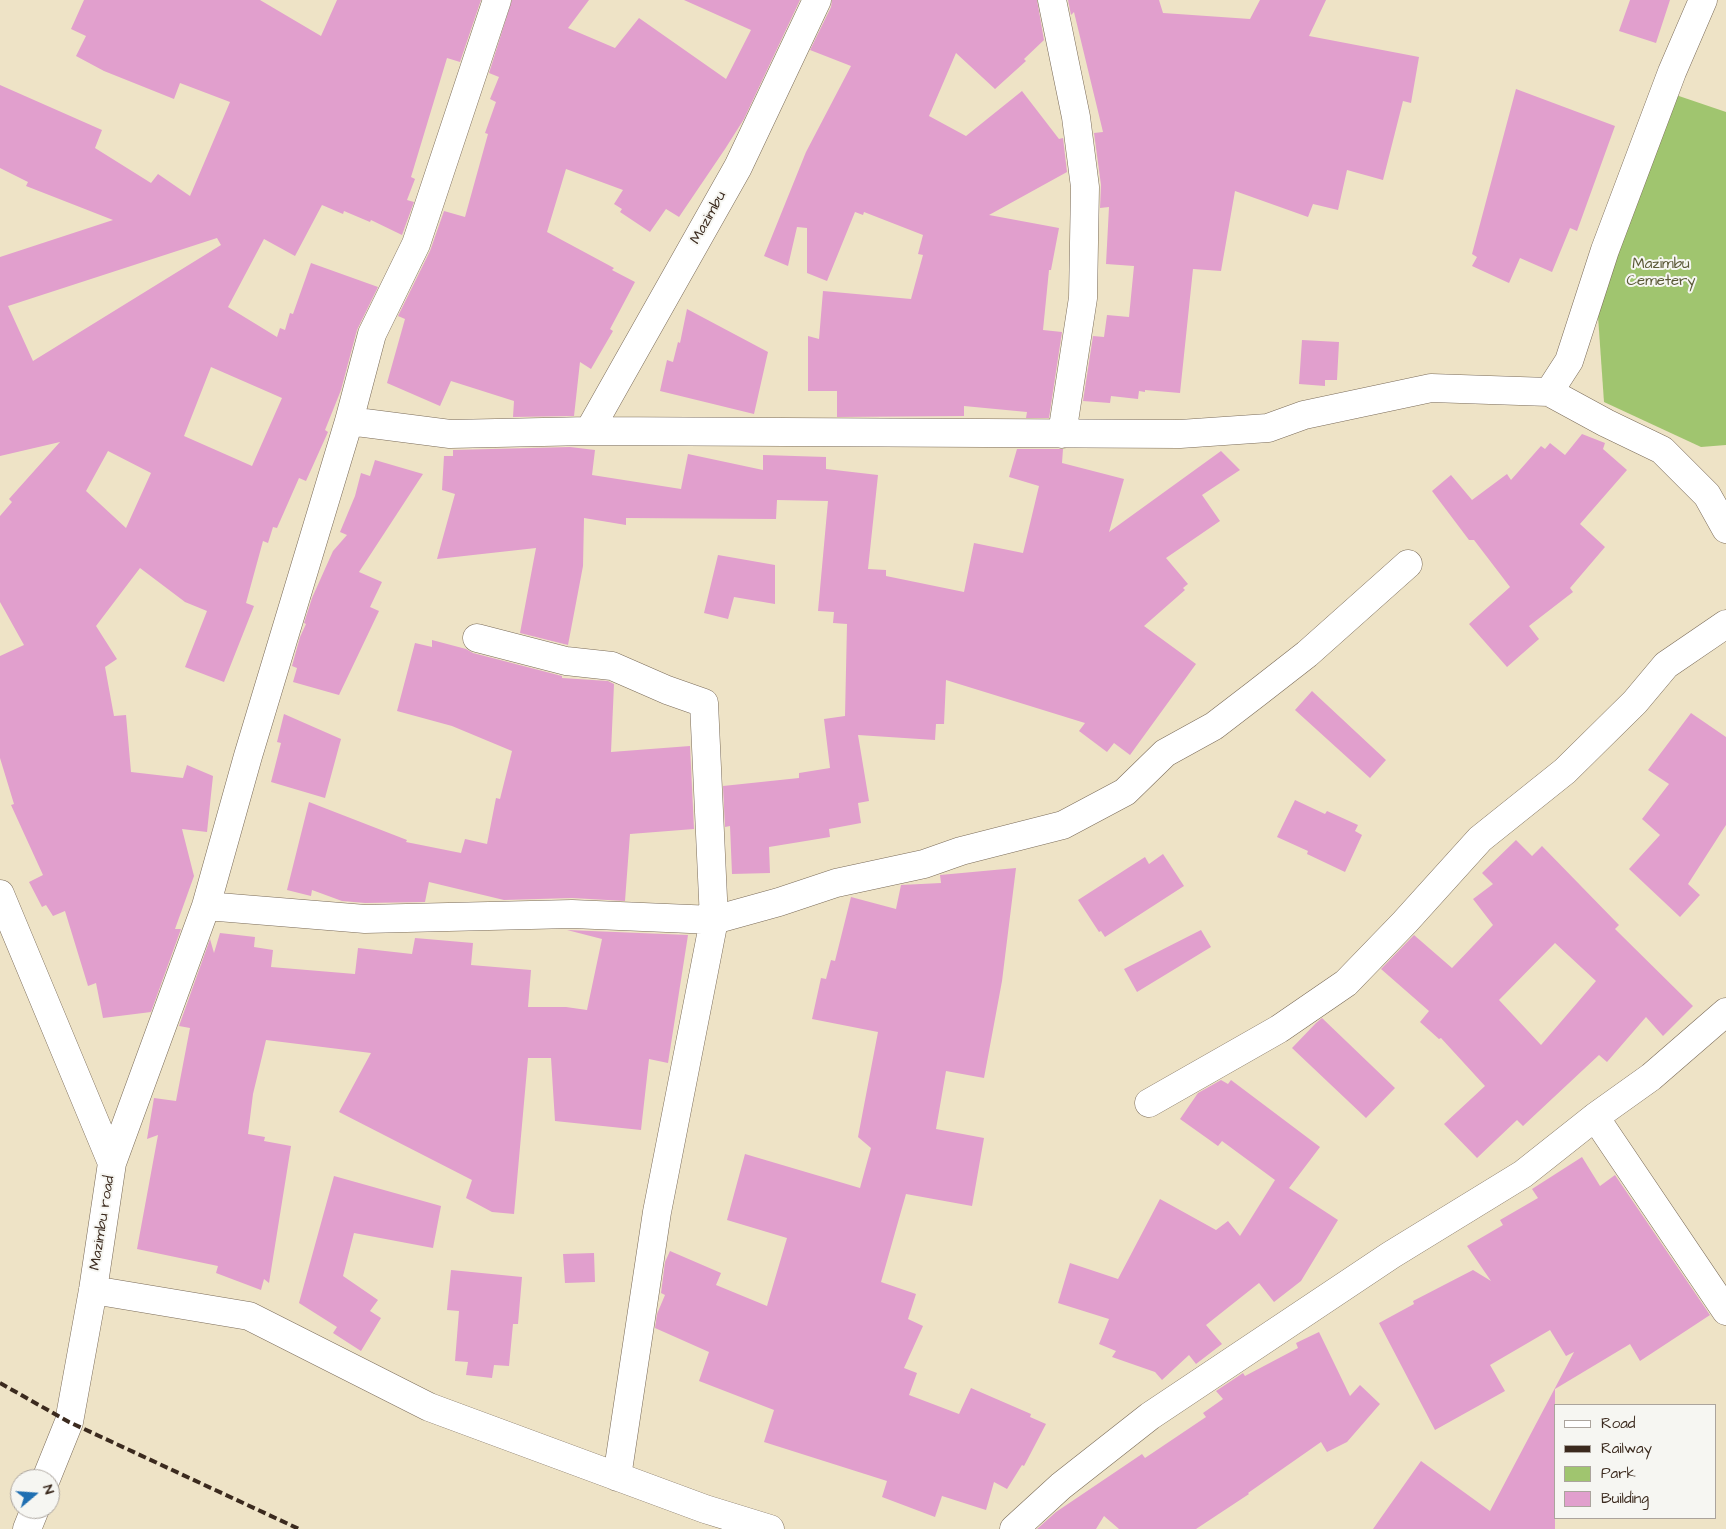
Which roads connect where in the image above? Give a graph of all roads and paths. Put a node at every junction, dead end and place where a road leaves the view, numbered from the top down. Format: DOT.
graph roads {
  1 [pos="497,0"];
  2 [pos="817,0"];
  3 [pos="1052,0"];
  4 [pos="1703,0"];
  5 [pos="1549,392"];
  6 [pos="349,421"];
  7 [pos="589,431"];
  8 [pos="1062,434"];
  9 [pos="1726,529"];
  10 [pos="1408,564"];
  11 [pos="1726,624"];
  12 [pos="477,638"];
  13 [pos="0,894"];
  14 [pos="206,906"];
  15 [pos="714,920"];
  16 [pos="1726,1012"];
  17 [pos="1148,1103"];
  18 [pos="1595,1117"];
  19 [pos="112,1163"];
  20 [pos="93,1290"];
  21 [pos="1726,1311"];
  22 [pos="50,1469"];
  23 [pos="617,1476"];
  24 [pos="770,1529"];
  25 [pos="1014,1529"];
  1 -- 6 [label="street"];
  2 -- 7 [label="street, Mazimbu"];
  3 -- 8 [label="street"];
  4 -- 5 [label="street"];
  5 -- 8 [label="street"];
  5 -- 9 [label="street"];
  6 -- 7 [label="street"];
  6 -- 14 [label="street"];
  7 -- 8 [label="street"];
  10 -- 15 [label="street"];
  11 -- 17 [label="street"];
  12 -- 15 [label="street"];
  13 -- 19 [label="street, Mazimbu road"];
  14 -- 15 [label="street"];
  14 -- 19 [label="street"];
  15 -- 23 [label="street"];
  16 -- 18 [label="street"];
  18 -- 21 [label="street"];
  18 -- 25 [label="street"];
  19 -- 20 [label="street, Mazimbu road"];
  20 -- 22 [label="street, Mazimbu road"];
  20 -- 23 [label="street"];
  23 -- 24 [label="street"];
}
